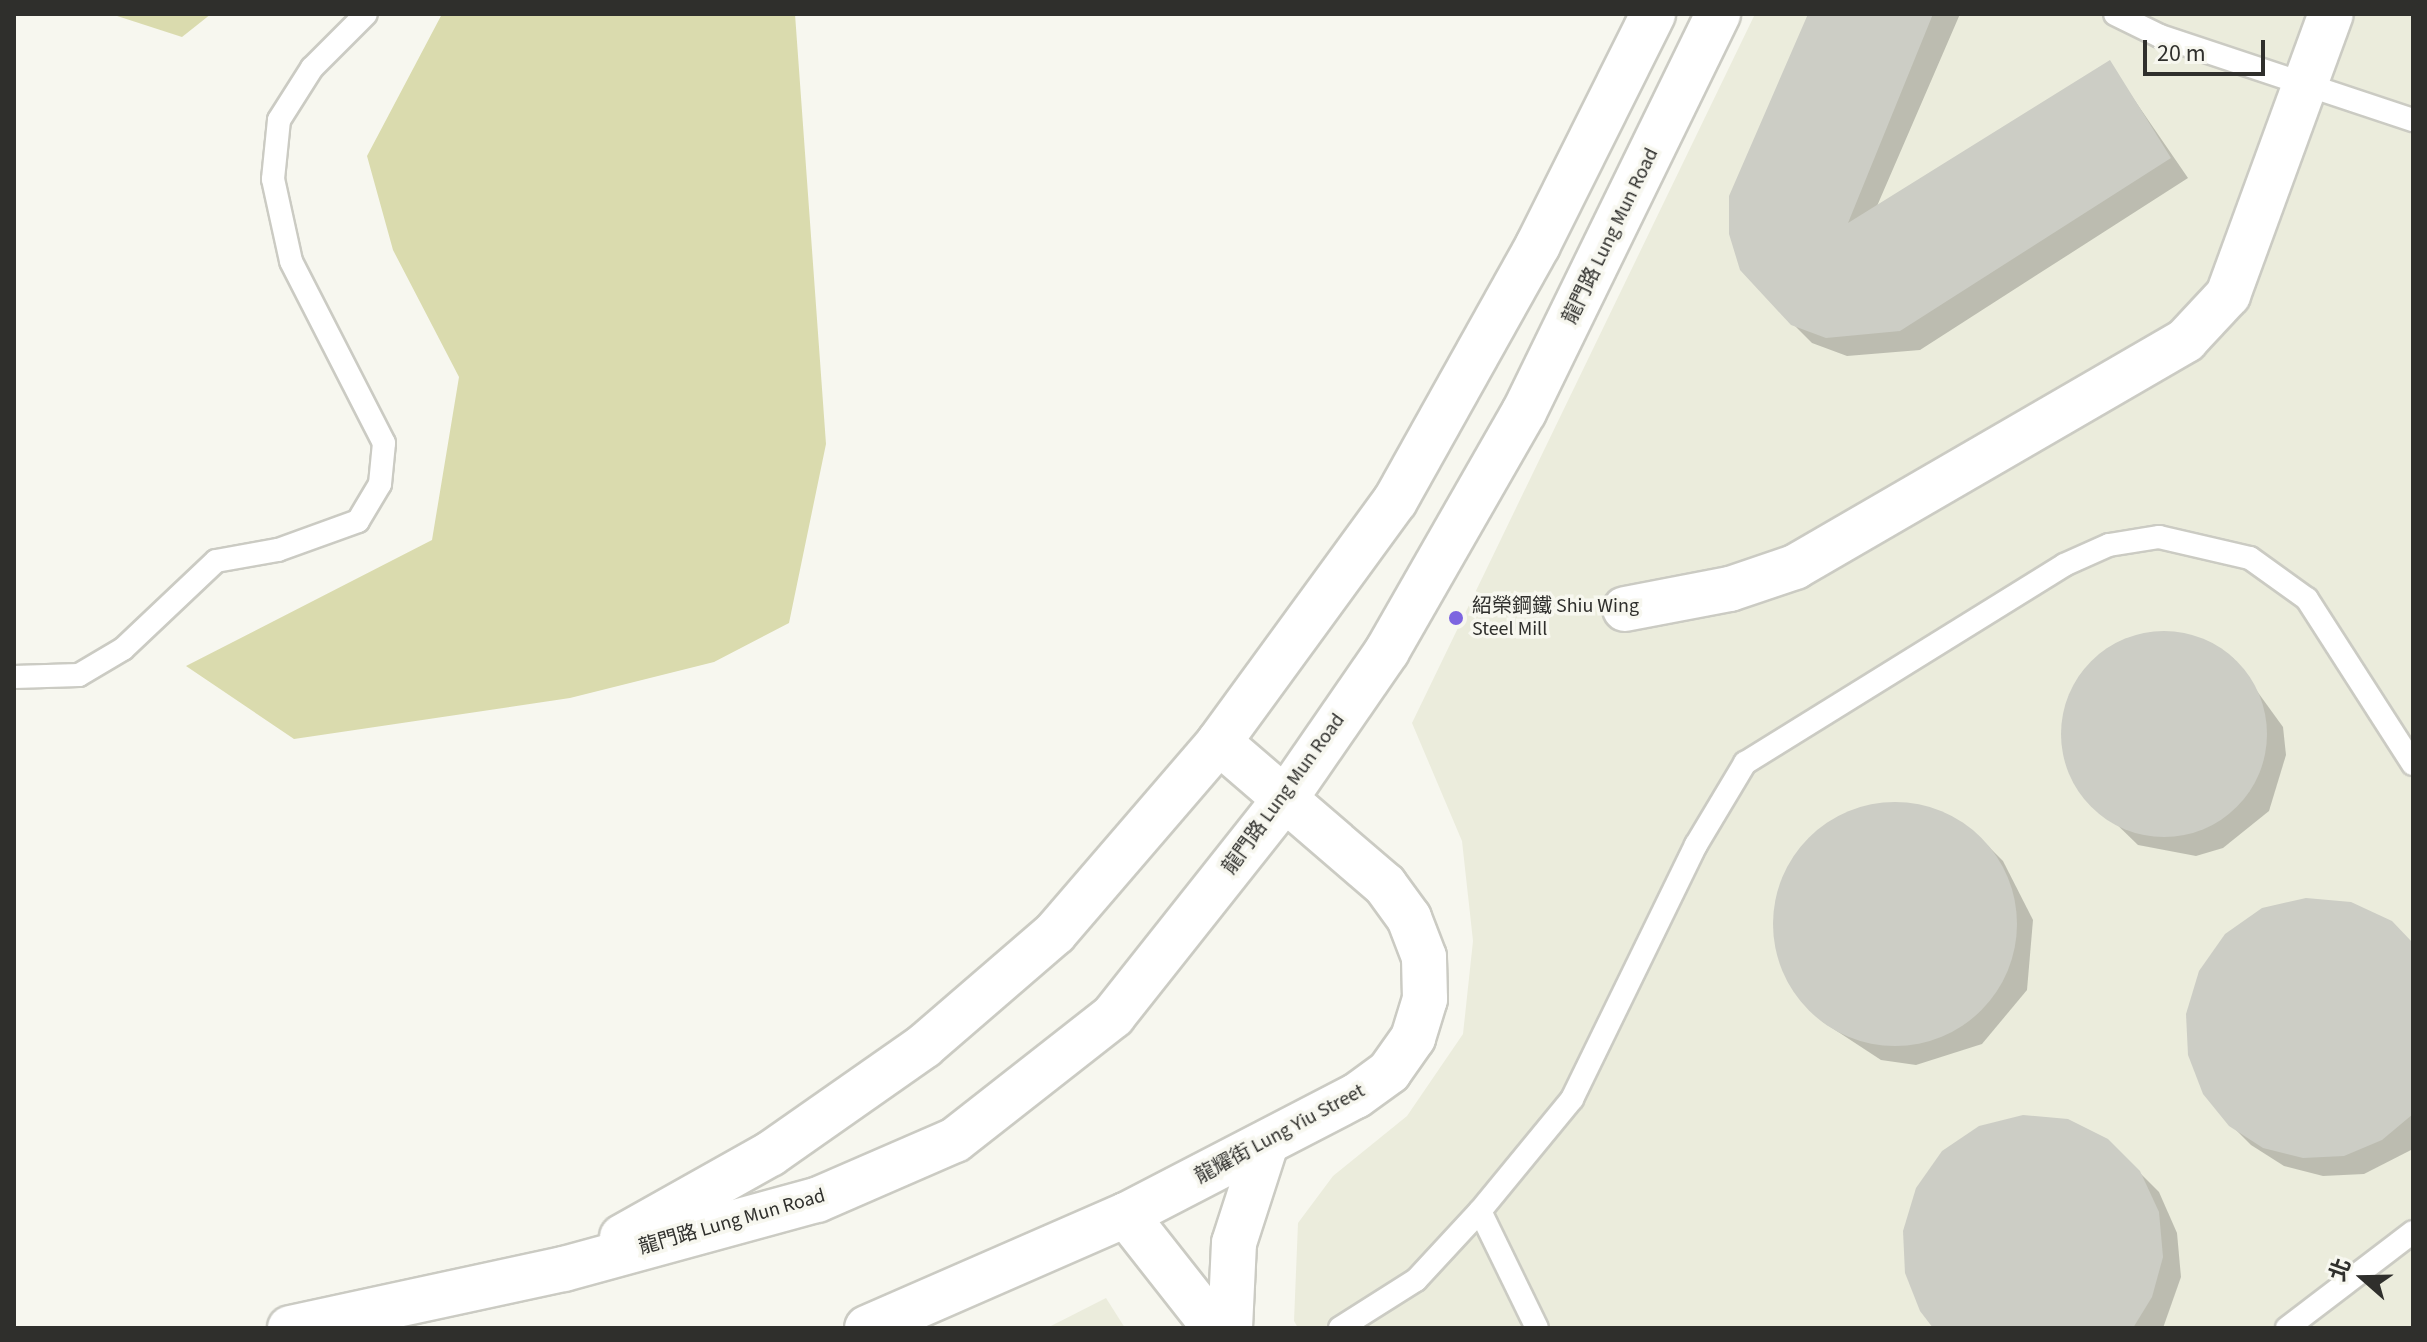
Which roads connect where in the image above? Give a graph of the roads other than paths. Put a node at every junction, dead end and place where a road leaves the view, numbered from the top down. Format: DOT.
graph roads {
  1 [pos="366,14"];
  2 [pos="1653,14"];
  3 [pos="1718,14"];
  4 [pos="2115,14"];
  5 [pos="2327,15"];
  6 [pos="2305,87"];
  7 [pos="2413,120"];
  8 [pos="1625,609"];
  9 [pos="14,677"];
  10 [pos="1219,742"];
  11 [pos="2413,764"];
  12 [pos="1285,799"];
  13 [pos="1266,1144"];
  14 [pos="1480,1211"];
  15 [pos="1126,1215"];
  16 [pos="2413,1232"];
  17 [pos="564,1269"];
  18 [pos="290,1328"];
  19 [pos="867,1328"];
  20 [pos="1215,1328"];
  21 [pos="1230,1328"];
  22 [pos="1340,1328"];
  23 [pos="1537,1328"];
  24 [pos="2287,1328"];
  1 -- 9 [label="lane"];
  2 -- 10 [label="street, 龍門路 Lung Mun Road"];
  3 -- 12 [label="street, 龍門路 Lung Mun Road"];
  4 -- 6 [label="lane"];
  5 -- 6 [label="street"];
  6 -- 7 [label="lane"];
  6 -- 8 [label="street"];
  10 -- 12 [label="street, 龍耀街 Lung Yiu Street"];
  10 -- 17 [label="street, 龍門路 Lung Mun Road"];
  11 -- 14 [label="lane"];
  12 -- 13 [label="street, 龍耀街 Lung Yiu Street"];
  12 -- 17 [label="street, 龍門路 Lung Mun Road"];
  13 -- 15 [label="street, 龍耀街 Lung Yiu Street"];
  13 -- 21 [label="street"];
  14 -- 22 [label="lane"];
  14 -- 23 [label="lane"];
  15 -- 19 [label="street, 龍耀街 Lung Yiu Street"];
  15 -- 20 [label="street"];
  16 -- 24 [label="lane"];
  17 -- 18 [label="street, 龍門路 Lung Mun Road"];
}
